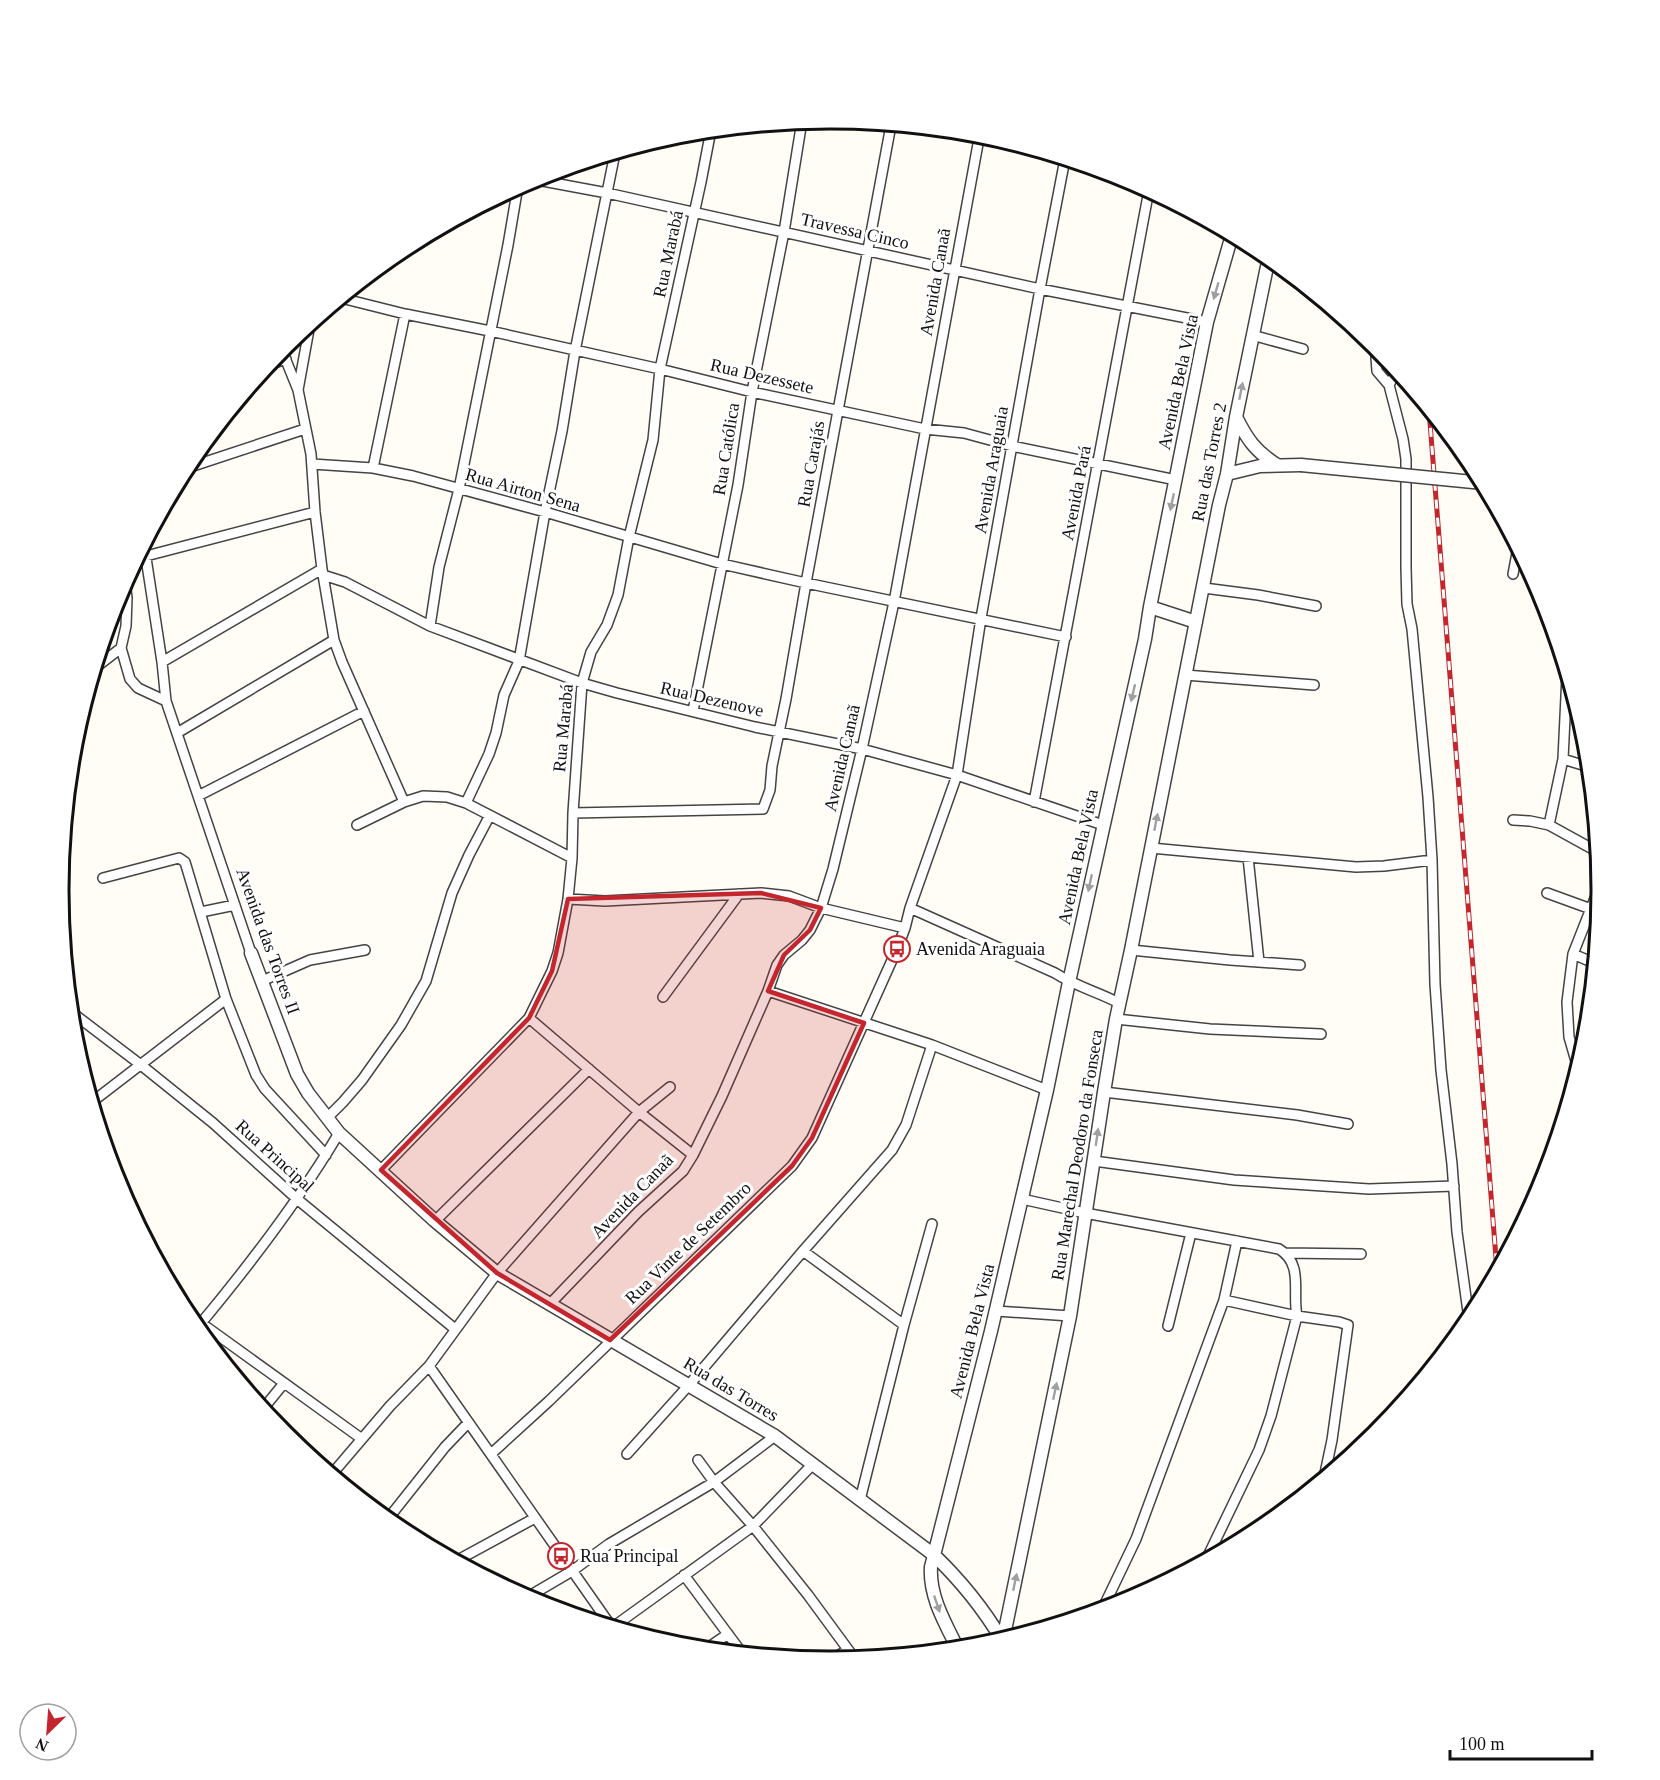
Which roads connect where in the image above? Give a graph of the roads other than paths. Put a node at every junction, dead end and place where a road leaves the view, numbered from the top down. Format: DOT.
graph roads {
  1 [pos="801,130"];
  2 [pos="889,132"];
  3 [pos="709,140"];
  4 [pos="978,144"];
  5 [pos="613,161"];
  6 [pos="1064,166"];
  7 [pos="551,182"];
  8 [pos="607,193"];
  9 [pos="516,197"];
  10 [pos="1147,198"];
  11 [pos="694,212"];
  12 [pos="784,232"];
  13 [pos="1230,243"];
  14 [pos="866,251"];
  15 [pos="1267,267"];
  16 [pos="954,271"];
  17 [pos="1040,289"];
  18 [pos="350,300"];
  19 [pos="1127,306"];
  20 [pos="405,314"];
  21 [pos="1207,322"];
  22 [pos="490,331"];
  23 [pos="1252,335"];
  24 [pos="308,337"];
  25 [pos="1303,349"];
  26 [pos="575,351"];
  27 [pos="286,359"];
  28 [pos="1376,361"];
  29 [pos="660,369"];
  30 [pos="1393,378"];
  31 [pos="1389,385"];
  32 [pos="298,390"];
  33 [pos="752,392"];
  34 [pos="837,410"];
  35 [pos="1236,417"];
  36 [pos="305,429"];
  37 [pos="925,429"];
  38 [pos="1012,446"];
  39 [pos="1099,463"];
  40 [pos="312,464"];
  41 [pos="198,465"];
  42 [pos="1277,465"];
  43 [pos="373,468"];
  44 [pos="1227,474"];
  45 [pos="1176,480"];
  46 [pos="1472,482"];
  47 [pos="459,489"];
  48 [pos="315,512"];
  49 [pos="545,512"];
  50 [pos="629,537"];
  51 [pos="146,556"];
  52 [pos="1516,559"];
  53 [pos="722,564"];
  54 [pos="322,572"];
  55 [pos="1513,574"];
  56 [pos="806,583"];
  57 [pos="1204,588"];
  58 [pos="127,599"];
  59 [pos="894,602"];
  60 [pos="1316,606"];
  61 [pos="1150,607"];
  62 [pos="981,618"];
  63 [pos="1196,622"];
  64 [pos="430,626"];
  65 [pos="1066,637"];
  66 [pos="334,640"];
  67 [pos="122,648"];
  68 [pos="104,661"];
  69 [pos="519,661"];
  70 [pos="162,662"];
  71 [pos="1185,675"];
  72 [pos="582,683"];
  73 [pos="1314,685"];
  74 [pos="1566,697"];
  75 [pos="166,701"];
  76 [pos="364,711"];
  77 [pos="693,711"];
  78 [pos="779,731"];
  79 [pos="177,733"];
  80 [pos="862,749"];
  81 [pos="1563,759"];
  82 [pos="1580,764"];
  83 [pos="957,775"];
  84 [pos="198,796"];
  85 [pos="404,802"];
  86 [pos="1034,802"];
  87 [pos="466,803"];
  88 [pos="573,813"];
  89 [pos="489,817"];
  90 [pos="1513,820"];
  91 [pos="357,825"];
  92 [pos="1103,825"];
  93 [pos="1549,825"];
  94 [pos="1589,847"];
  95 [pos="1151,848"];
  96 [pos="1248,857"];
  97 [pos="572,858"];
  98 [pos="1432,860"];
  99 [pos="103,878"];
  100 [pos="1548,893"];
  101 [pos="739,894"];
  102 [pos="568,899"];
  103 [pos="235,905"];
  104 [pos="821,908"];
  105 [pos="910,908"];
  106 [pos="1591,909"];
  107 [pos="1590,911"];
  108 [pos="201,912"];
  109 [pos="905,928"];
  110 [pos="365,950"];
  111 [pos="1131,950"];
  112 [pos="250,952"];
  113 [pos="1573,954"];
  114 [pos="1587,960"];
  115 [pos="1259,962"];
  116 [pos="1300,965"];
  117 [pos="262,981"];
  118 [pos="1068,982"];
  119 [pos="768,991"];
  120 [pos="663,997"];
  121 [pos="226,999"];
  122 [pos="1119,1003"];
  123 [pos="529,1018"];
  124 [pos="81,1019"];
  125 [pos="1116,1019"];
  126 [pos="864,1023"];
  127 [pos="1321,1034"];
  128 [pos="932,1045"];
  129 [pos="1573,1051"];
  130 [pos="141,1065"];
  131 [pos="589,1069"];
  132 [pos="670,1087"];
  133 [pos="1047,1090"];
  134 [pos="1104,1092"];
  135 [pos="98,1097"];
  136 [pos="639,1112"];
  137 [pos="327,1118"];
  138 [pos="1348,1124"];
  139 [pos="339,1133"];
  140 [pos="326,1155"];
  141 [pos="693,1155"];
  142 [pos="1094,1161"];
  143 [pos="381,1170"];
  144 [pos="1454,1186"];
  145 [pos="297,1199"];
  146 [pos="1022,1199"];
  147 [pos="1085,1213"];
  148 [pos="435,1221"];
  149 [pos="932,1224"];
  150 [pos="1191,1233"];
  151 [pos="1238,1241"];
  152 [pos="803,1251"];
  153 [pos="1282,1251"];
  154 [pos="1361,1254"];
  155 [pos="497,1273"];
  156 [pos="1224,1300"];
  157 [pos="549,1305"];
  158 [pos="1467,1306"];
  159 [pos="996,1311"];
  160 [pos="1070,1316"];
  161 [pos="1298,1317"];
  162 [pos="203,1321"];
  163 [pos="904,1325"];
  164 [pos="1168,1326"];
  165 [pos="455,1329"];
  166 [pos="213,1336"];
  167 [pos="610,1340"];
  168 [pos="429,1366"];
  169 [pos="284,1383"];
  170 [pos="690,1385"];
  171 [pos="268,1403"];
  172 [pos="468,1423"];
  173 [pos="775,1436"];
  174 [pos="362,1438"];
  175 [pos="491,1454"];
  176 [pos="627,1454"];
  177 [pos="698,1460"];
  178 [pos="813,1464"];
  179 [pos="1326,1467"];
  180 [pos="336,1469"];
  181 [pos="714,1482"];
  182 [pos="860,1500"];
  183 [pos="393,1513"];
  184 [pos="535,1518"];
  185 [pos="753,1526"];
  186 [pos="1212,1548"];
  187 [pos="934,1555"];
  188 [pos="464,1557"];
  189 [pos="572,1571"];
  190 [pos="684,1575"];
  191 [pos="536,1592"];
  192 [pos="1108,1598"];
  193 [pos="605,1617"];
  194 [pos="619,1621"];
  195 [pos="1005,1630"];
  196 [pos="998,1632"];
  197 [pos="728,1634"];
  198 [pos="954,1640"];
  199 [pos="717,1642"];
  200 [pos="736,1644"];
  201 [pos="848,1650"];
  1 -- 12 [label="street, Rua Católica"];
  2 -- 14 [label="street, Rua Carajás"];
  3 -- 11 [label="street, Rua Marabá"];
  4 -- 16 [label="street, Avenida Canaã"];
  5 -- 8 [label="street"];
  6 -- 17 [label="street, Avenida Araguaia"];
  7 -- 8 [label="street, Travessa Cinco"];
  8 -- 11 [label="street, Travessa Cinco"];
  8 -- 26 [label="street"];
  9 -- 22 [label="street"];
  10 -- 19 [label="street, Avenida Pará"];
  11 -- 12 [label="street, Travessa Cinco"];
  11 -- 29 [label="street, Rua Marabá"];
  12 -- 14 [label="street, Travessa Cinco"];
  12 -- 33 [label="street, Rua Católica"];
  13 -- 21 [label="street, Avenida Bela Vista, one-way"];
  14 -- 16 [label="street, Travessa Cinco"];
  14 -- 34 [label="street, Rua Carajás"];
  15 -- 23 [label="street, Rua das Torres 2"];
  16 -- 17 [label="street, Travessa Cinco"];
  16 -- 37 [label="street, Avenida Canaã"];
  17 -- 19 [label="street, Travessa Cinco"];
  17 -- 38 [label="street, Avenida Araguaia"];
  18 -- 20 [label="street, Rua Dezessete"];
  19 -- 21 [label="street, Travessa Cinco"];
  19 -- 39 [label="street, Avenida Pará"];
  20 -- 22 [label="street, Rua Dezessete"];
  20 -- 43 [label="street"];
  21 -- 45 [label="street, Avenida Bela Vista"];
  22 -- 26 [label="street, Rua Dezessete"];
  22 -- 47 [label="street"];
  23 -- 25 [label="street"];
  35 -- 23 [label="street, Rua das Torres 2, one-way"];
  24 -- 32 [label="street"];
  26 -- 29 [label="street, Rua Dezessete"];
  26 -- 49 [label="street"];
  27 -- 32 [label="street"];
  28 -- 31 [label="street"];
  29 -- 33 [label="street, Rua Dezessete"];
  29 -- 50 [label="street, Rua Marabá"];
  30 -- 31 [label="street"];
  31 -- 98 [label="street"];
  32 -- 36 [label="street"];
  33 -- 34 [label="street, Rua Dezessete"];
  33 -- 53 [label="street, Rua Católica"];
  34 -- 37 [label="street, Rua Dezessete"];
  34 -- 56 [label="street, Rua Carajás"];
  35 -- 42 [label="street"];
  35 -- 44 [label="street, Rua das Torres 2"];
  36 -- 40 [label="street"];
  36 -- 41 [label="street"];
  37 -- 38 [label="street, Rua Dezessete"];
  37 -- 59 [label="street, Avenida Canaã"];
  38 -- 39 [label="street, Rua Dezessete"];
  38 -- 62 [label="street, Avenida Araguaia"];
  39 -- 45 [label="street, Rua Dezessete"];
  39 -- 65 [label="street, Avenida Pará"];
  40 -- 43 [label="street, Rua Airton Sena"];
  40 -- 48 [label="street"];
  42 -- 44 [label="street"];
  42 -- 46 [label="street, bridge"];
  43 -- 47 [label="street, Rua Airton Sena"];
  44 -- 57 [label="street, Rua das Torres 2"];
  45 -- 61 [label="street, Avenida Bela Vista, one-way"];
  47 -- 49 [label="street, Rua Airton Sena"];
  47 -- 64 [label="street"];
  48 -- 51 [label="street"];
  48 -- 54 [label="street"];
  49 -- 50 [label="street, Rua Airton Sena"];
  49 -- 69 [label="street"];
  50 -- 53 [label="street, Rua Airton Sena"];
  50 -- 72 [label="street, Rua Marabá"];
  51 -- 70 [label="street, Avenida das Torres II"];
  52 -- 55 [label="street"];
  53 -- 56 [label="street, Rua Airton Sena"];
  53 -- 77 [label="street, Rua Católica"];
  54 -- 64 [label="street, Rua Dezenove"];
  54 -- 66 [label="street"];
  54 -- 70 [label="street"];
  56 -- 59 [label="street, Rua Airton Sena"];
  56 -- 78 [label="street, Rua Carajás"];
  57 -- 60 [label="street"];
  57 -- 63 [label="street, Rua das Torres 2"];
  58 -- 67 [label="street"];
  59 -- 62 [label="street, Rua Airton Sena"];
  59 -- 80 [label="street, Avenida Canaã"];
  61 -- 63 [label="street"];
  61 -- 92 [label="street, Avenida Bela Vista, one-way"];
  62 -- 65 [label="street, Rua Airton Sena"];
  62 -- 83 [label="street, Avenida Araguaia"];
  63 -- 71 [label="street, Rua das Torres 2"];
  64 -- 69 [label="street, Rua Dezenove"];
  65 -- 86 [label="street, Avenida Pará"];
  66 -- 76 [label="street"];
  66 -- 79 [label="street"];
  67 -- 68 [label="street"];
  67 -- 75 [label="street"];
  69 -- 72 [label="street, Rua Dezenove"];
  69 -- 87 [label="street"];
  70 -- 75 [label="street, Avenida das Torres II"];
  71 -- 73 [label="street"];
  95 -- 71 [label="street, Rua Marechal Deodoro da Fonseca, one-way"];
  72 -- 77 [label="street, Rua Dezenove"];
  72 -- 88 [label="street, Rua Marabá"];
  74 -- 81 [label="street"];
  75 -- 79 [label="street, Avenida das Torres II"];
  76 -- 84 [label="street"];
  76 -- 85 [label="street"];
  77 -- 78 [label="street, Rua Dezenove"];
  78 -- 80 [label="street, Rua Dezenove"];
  78 -- 88 [label="street, Rua Carajás"];
  79 -- 84 [label="street, Avenida das Torres II"];
  80 -- 83 [label="street, Rua Dezenove"];
  80 -- 104 [label="street, Avenida Canaã"];
  81 -- 82 [label="street"];
  81 -- 93 [label="street"];
  83 -- 86 [label="street, Rua Dezenove"];
  83 -- 105 [label="street, Avenida Araguaia"];
  84 -- 103 [label="street, Avenida das Torres II"];
  85 -- 87 [label="street"];
  85 -- 91 [label="street"];
  86 -- 92 [label="street, Rua Dezenove"];
  87 -- 89 [label="street"];
  88 -- 97 [label="street, Rua Marabá"];
  89 -- 97 [label="street"];
  89 -- 137 [label="street"];
  90 -- 93 [label="street"];
  92 -- 118 [label="street, Avenida Bela Vista, one-way"];
  93 -- 94 [label="street"];
  95 -- 96 [label="street"];
  95 -- 111 [label="street, Rua Marechal Deodoro da Fonseca"];
  96 -- 98 [label="street"];
  96 -- 115 [label="street"];
  97 -- 102 [label="street, Rua Marabá"];
  98 -- 144 [label="street"];
  99 -- 108 [label="street"];
  100 -- 106 [label="street"];
  101 -- 102 [label="street"];
  101 -- 104 [label="street"];
  101 -- 120 [label="street"];
  102 -- 123 [label="street, Rua Marabá"];
  103 -- 108 [label="street"];
  103 -- 112 [label="street, Avenida das Torres II"];
  104 -- 109 [label="street"];
  104 -- 119 [label="street, Avenida Canaã"];
  105 -- 109 [label="street, Avenida Araguaia"];
  105 -- 118 [label="street"];
  107 -- 113 [label="street"];
  108 -- 121 [label="street"];
  109 -- 126 [label="street, Avenida Araguaia"];
  110 -- 117 [label="street"];
  111 -- 115 [label="street"];
  111 -- 122 [label="street, Rua Marechal Deodoro da Fonseca"];
  112 -- 117 [label="street, Avenida das Torres II"];
  113 -- 114 [label="street"];
  113 -- 129 [label="street"];
  115 -- 116 [label="street"];
  117 -- 137 [label="street, Avenida das Torres II"];
  118 -- 122 [label="street"];
  118 -- 133 [label="street, Avenida Bela Vista"];
  119 -- 126 [label="street"];
  119 -- 141 [label="street, Avenida Canaã"];
  121 -- 130 [label="street"];
  121 -- 140 [label="street"];
  122 -- 125 [label="street, Rua Marechal Deodoro da Fonseca"];
  123 -- 131 [label="street"];
  123 -- 143 [label="street, Rua Marabá"];
  124 -- 130 [label="street, Rua Principal"];
  125 -- 127 [label="street"];
  125 -- 134 [label="street, Rua Marechal Deodoro da Fonseca"];
  126 -- 128 [label="street"];
  126 -- 167 [label="street, Rua Vinte de Setembro"];
  128 -- 133 [label="street"];
  128 -- 152 [label="street"];
  130 -- 135 [label="street"];
  130 -- 145 [label="street, Rua Principal"];
  131 -- 136 [label="street"];
  131 -- 148 [label="street"];
  132 -- 136 [label="street"];
  133 -- 146 [label="street, Avenida Bela Vista"];
  134 -- 138 [label="street"];
  142 -- 134 [label="street, Rua Marechal Deodoro da Fonseca, one-way"];
  136 -- 141 [label="street"];
  136 -- 155 [label="street"];
  137 -- 139 [label="street, Avenida das Torres II"];
  139 -- 140 [label="street"];
  139 -- 143 [label="street, Avenida das Torres II"];
  140 -- 145 [label="street"];
  141 -- 157 [label="street, Avenida Canaã"];
  142 -- 144 [label="street"];
  142 -- 147 [label="street, Rua Marechal Deodoro da Fonseca"];
  143 -- 148 [label="street, Avenida das Torres II"];
  144 -- 158 [label="street"];
  145 -- 162 [label="street"];
  145 -- 165 [label="street, Rua Principal"];
  146 -- 147 [label="street"];
  146 -- 159 [label="street, Avenida Bela Vista"];
  147 -- 150 [label="street"];
  147 -- 160 [label="street, Rua Marechal Deodoro da Fonseca"];
  148 -- 155 [label="street, Avenida das Torres II"];
  149 -- 163 [label="street"];
  150 -- 151 [label="street"];
  150 -- 164 [label="street"];
  151 -- 153 [label="street"];
  151 -- 156 [label="street"];
  152 -- 163 [label="street"];
  152 -- 170 [label="street"];
  153 -- 154 [label="street"];
  153 -- 161 [label="street"];
  155 -- 157 [label="street, Rua das Torres"];
  155 -- 165 [label="street"];
  156 -- 161 [label="street"];
  156 -- 192 [label="street"];
  157 -- 167 [label="street, Rua das Torres"];
  159 -- 160 [label="street"];
  159 -- 187 [label="street, Avenida Bela Vista"];
  195 -- 160 [label="street, Rua Marechal Deodoro da Fonseca, one-way"];
  161 -- 179 [label="street"];
  161 -- 186 [label="street"];
  163 -- 182 [label="street"];
  165 -- 168 [label="street"];
  166 -- 169 [label="street"];
  167 -- 170 [label="street, Rua das Torres"];
  167 -- 175 [label="street, Rua Vinte de Setembro"];
  168 -- 172 [label="street"];
  168 -- 174 [label="street"];
  169 -- 171 [label="street"];
  169 -- 174 [label="street"];
  170 -- 173 [label="street, Rua das Torres"];
  170 -- 176 [label="street"];
  172 -- 175 [label="street"];
  172 -- 183 [label="street"];
  173 -- 178 [label="street, Rua das Torres"];
  173 -- 181 [label="street"];
  174 -- 180 [label="street"];
  175 -- 184 [label="street"];
  177 -- 181 [label="street"];
  178 -- 182 [label="street, Rua das Torres"];
  178 -- 185 [label="street"];
  181 -- 185 [label="street"];
  181 -- 189 [label="street"];
  182 -- 187 [label="street, Rua das Torres"];
  184 -- 188 [label="street"];
  184 -- 189 [label="street"];
  185 -- 190 [label="street"];
  185 -- 201 [label="street"];
  187 -- 196 [label="street, Rua das Torres"];
  187 -- 198 [label="street, Avenida Bela Vista, one-way"];
  189 -- 191 [label="street"];
  189 -- 193 [label="street"];
  190 -- 194 [label="street"];
  190 -- 197 [label="street"];
  197 -- 199 [label="street"];
  197 -- 200 [label="street"];
}
